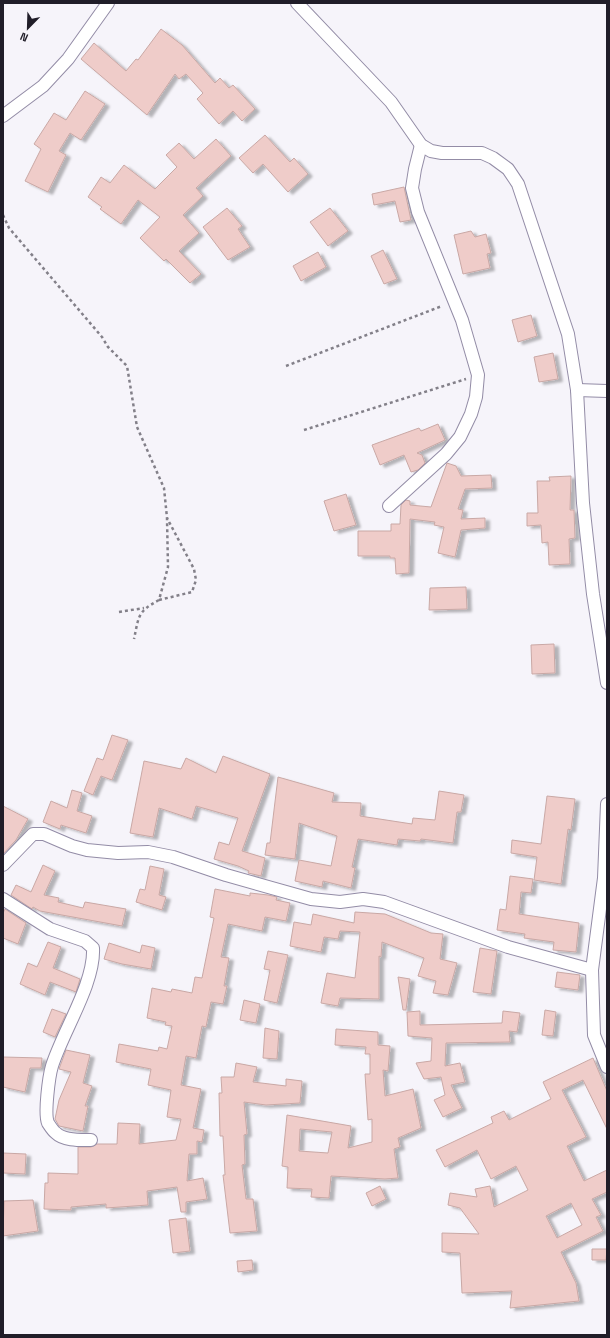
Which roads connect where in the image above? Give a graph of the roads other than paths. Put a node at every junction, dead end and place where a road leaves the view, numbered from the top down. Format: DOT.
graph roads {
  1 [pos="108,3"];
  2 [pos="297,3"];
  3 [pos="3,116"];
  4 [pos="421,145"];
  5 [pos="577,390"];
  6 [pos="607,391"];
  7 [pos="389,506"];
  8 [pos="607,683"];
  9 [pos="607,804"];
  10 [pos="3,865"];
  11 [pos="3,899"];
  12 [pos="592,970"];
  13 [pos="607,1067"];
  14 [pos="91,1140"];
  1 -- 3 [label="street"];
  2 -- 4 [label="street"];
  4 -- 5 [label="street"];
  4 -- 7 [label="street"];
  5 -- 6 [label="street"];
  5 -- 8 [label="street"];
  9 -- 12 [label="street"];
  10 -- 12 [label="street"];
  11 -- 14 [label="street"];
  12 -- 13 [label="street"];
}
